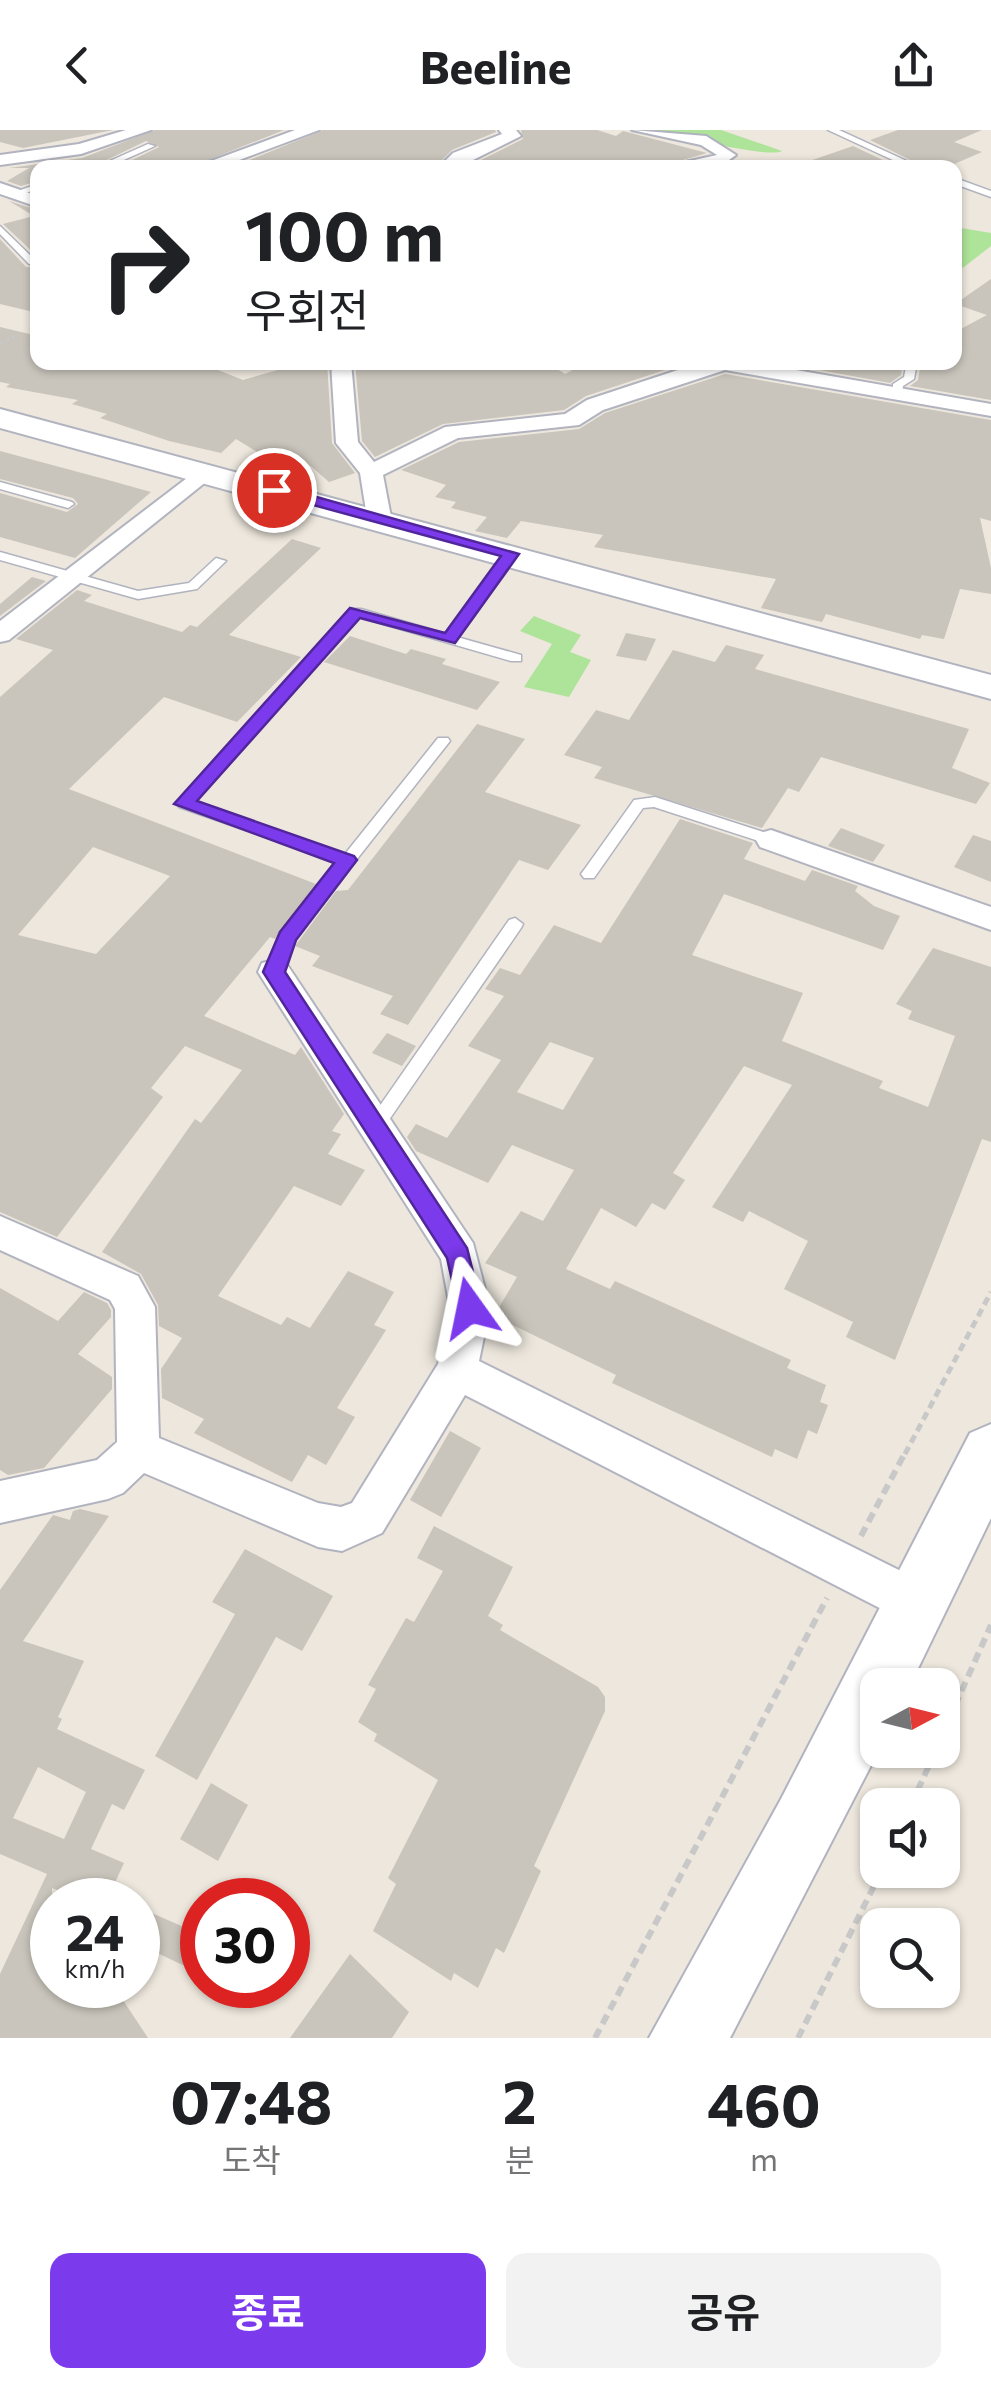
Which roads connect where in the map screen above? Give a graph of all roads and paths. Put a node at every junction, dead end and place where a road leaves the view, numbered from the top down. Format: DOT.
graph roads {
  1 [pos="310,130"];
  2 [pos="507,130"];
  3 [pos="640,130"];
  4 [pos="832,130"];
  5 [pos="147,138"];
  6 [pos="0,160"];
  7 [pos="111,160"];
  8 [pos="223,160"];
  9 [pos="455,160"];
  10 [pos="722,160"];
  11 [pos="900,160"];
  12 [pos="962,184"];
  13 [pos="991,194"];
  14 [pos="0,230"];
  15 [pos="30,260"];
  16 [pos="15,336"];
  17 [pos="0,342"];
  18 [pos="341,370"];
  19 [pos="698,370"];
  20 [pos="750,370"];
  21 [pos="910,370"];
  22 [pos="897,396"];
  23 [pos="991,410"];
  24 [pos="0,418"];
  25 [pos="204,472"];
  26 [pos="370,472"];
  27 [pos="0,484"];
  28 [pos="68,504"];
  29 [pos="378,518"];
  30 [pos="511,554"];
  31 [pos="0,556"];
  32 [pos="220,561"];
  33 [pos="72,575"];
  34 [pos="0,634"];
  35 [pos="449,639"];
  36 [pos="516,658"];
  37 [pos="991,687"];
  38 [pos="443,741"];
  39 [pos="771,840"];
  40 [pos="347,860"];
  41 [pos="589,874"];
  42 [pos="991,919"];
  43 [pos="515,924"];
  44 [pos="274,972"];
  45 [pos="376,1125"];
  46 [pos="0,1232"];
  47 [pos="991,1292"];
  48 [pos="457,1370"];
  49 [pos="138,1450"];
  50 [pos="991,1453"];
  51 [pos="2,1498"];
  52 [pos="844,1568"];
  53 [pos="914,1602"];
  54 [pos="991,1624"];
  55 [pos="960,1694"];
  56 [pos="873,1888"];
  57 [pos="595,2038"];
  58 [pos="688,2038"];
  59 [pos="798,2038"];
  1 -- 8 [label="street"];
  2 -- 9 [label="street"];
  3 -- 10 [label="street"];
  4 -- 11 [label="lane"];
  5 -- 6 [label="street"];
  5 -- 7 [label="lane"];
  12 -- 13 [label="lane"];
  14 -- 15 [label="lane"];
  16 -- 17 [label="path"];
  18 -- 26 [label="street"];
  19 -- 26 [label="street"];
  20 -- 22 [label="street"];
  21 -- 22 [label="lane"];
  22 -- 23 [label="street"];
  24 -- 25 [label="street"];
  25 -- 29 [label="street"];
  25 -- 33 [label="street"];
  26 -- 29 [label="street"];
  27 -- 28 [label="lane"];
  29 -- 30 [label="street"];
  30 -- 35 [label="lane"];
  30 -- 37 [label="street"];
  31 -- 33 [label="lane"];
  32 -- 33 [label="lane"];
  33 -- 34 [label="street"];
  35 -- 36 [label="lane"];
  35 -- 40 [label="lane"];
  38 -- 40 [label="lane"];
  39 -- 41 [label="lane"];
  39 -- 42 [label="street"];
  40 -- 44 [label="lane"];
  43 -- 45 [label="lane"];
  44 -- 45 [label="street"];
  45 -- 48 [label="street"];
  46 -- 49 [label="street"];
  47 -- 52 [label="path"];
  48 -- 49 [label="street"];
  48 -- 52 [label="street"];
  49 -- 51 [label="street"];
  50 -- 53 [label="street"];
  52 -- 53 [label="street"];
  52 -- 57 [label="path"];
  53 -- 58 [label="street"];
  54 -- 55 [label="path"];
  56 -- 59 [label="path"];
}
